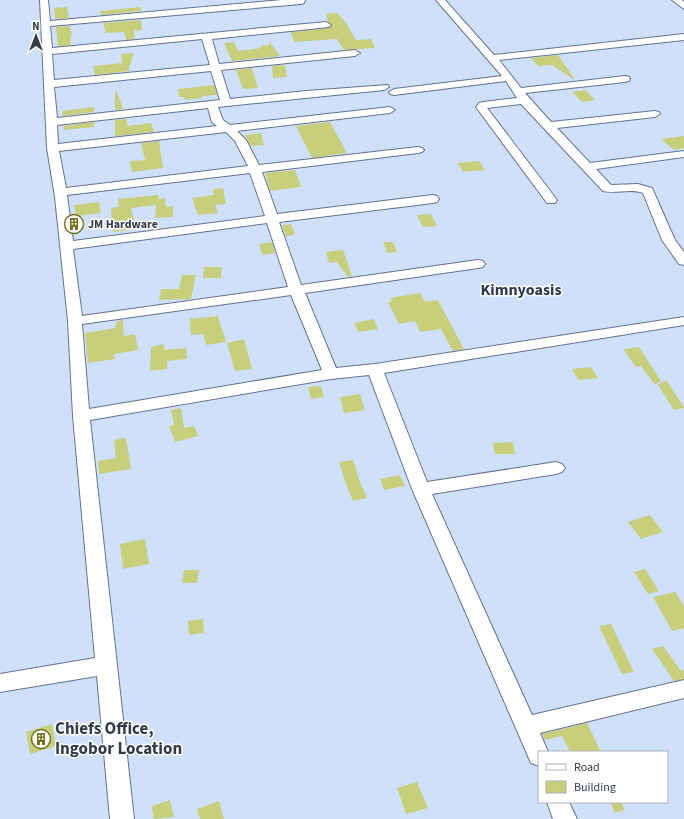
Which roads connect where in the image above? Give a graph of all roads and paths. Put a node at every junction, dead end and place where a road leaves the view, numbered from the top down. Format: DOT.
graph roads {
  1 [pos="44,0"];
  2 [pos="47,0"];
  3 [pos="440,0"];
  4 [pos="676,0"];
  5 [pos="301,1"];
  6 [pos="684,6"];
  7 [pos="45,24"];
  8 [pos="326,25"];
  9 [pos="206,36"];
  10 [pos="684,37"];
  11 [pos="48,50"];
  12 [pos="355,53"];
  13 [pos="491,58"];
  14 [pos="214,67"];
  15 [pos="508,78"];
  16 [pos="625,79"];
  17 [pos="50,84"];
  18 [pos="384,87"];
  19 [pos="394,92"];
  20 [pos="521,96"];
  21 [pos="226,103"];
  22 [pos="212,104"];
  23 [pos="192,106"];
  24 [pos="390,110"];
  25 [pos="655,114"];
  26 [pos="52,122"];
  27 [pos="548,126"];
  28 [pos="228,128"];
  29 [pos="186,133"];
  30 [pos="54,148"];
  31 [pos="418,150"];
  32 [pos="684,154"];
  33 [pos="588,167"];
  34 [pos="254,169"];
  35 [pos="60,192"];
  36 [pos="433,199"];
  37 [pos="551,200"];
  38 [pos="271,220"];
  39 [pos="66,246"];
  40 [pos="684,261"];
  41 [pos="478,264"];
  42 [pos="296,289"];
  43 [pos="75,321"];
  44 [pos="684,321"];
  45 [pos="375,369"];
  46 [pos="331,374"];
  47 [pos="82,416"];
  48 [pos="556,468"];
  49 [pos="421,489"];
  50 [pos="106,665"];
  51 [pos="0,683"];
  52 [pos="684,689"];
  53 [pos="526,726"];
  54 [pos="538,754"];
  55 [pos="558,803"];
  56 [pos="122,819"];
  57 [pos="564,819"];
  1 -- 2 [label="street"];
  1 -- 7 [label="street"];
  3 -- 13 [label="street"];
  4 -- 6 [label="street"];
  5 -- 7 [label="street"];
  7 -- 11 [label="street"];
  8 -- 9 [label="street"];
  9 -- 11 [label="street"];
  9 -- 14 [label="street"];
  10 -- 13 [label="street"];
  11 -- 17 [label="street"];
  12 -- 14 [label="street"];
  13 -- 15 [label="street"];
  14 -- 17 [label="street"];
  14 -- 21 [label="street"];
  15 -- 19 [label="street"];
  15 -- 20 [label="street"];
  16 -- 20 [label="street"];
  17 -- 26 [label="street"];
  18 -- 21 [label="street"];
  20 -- 27 [label="street"];
  20 -- 37 [label="street"];
  21 -- 22 [label="street"];
  22 -- 23 [label="street"];
  22 -- 28 [label="street"];
  23 -- 26 [label="street"];
  23 -- 29 [label="street"];
  24 -- 28 [label="street"];
  25 -- 27 [label="street"];
  26 -- 30 [label="street"];
  27 -- 33 [label="street"];
  28 -- 29 [label="street"];
  28 -- 34 [label="street"];
  29 -- 30 [label="street"];
  30 -- 35 [label="street"];
  31 -- 34 [label="street"];
  32 -- 33 [label="street"];
  33 -- 40 [label="street"];
  34 -- 35 [label="street"];
  34 -- 38 [label="street"];
  35 -- 39 [label="street"];
  36 -- 38 [label="street"];
  38 -- 39 [label="street"];
  38 -- 42 [label="street"];
  39 -- 43 [label="street"];
  41 -- 42 [label="street"];
  42 -- 43 [label="street"];
  42 -- 46 [label="street"];
  43 -- 47 [label="street"];
  44 -- 45 [label="street"];
  45 -- 46 [label="street"];
  45 -- 49 [label="street"];
  46 -- 47 [label="street"];
  47 -- 50 [label="street"];
  48 -- 49 [label="street"];
  49 -- 53 [label="street"];
  50 -- 51 [label="street"];
  50 -- 56 [label="street"];
  52 -- 53 [label="street"];
  53 -- 54 [label="street"];
  55 -- 57 [label="street"];
}
